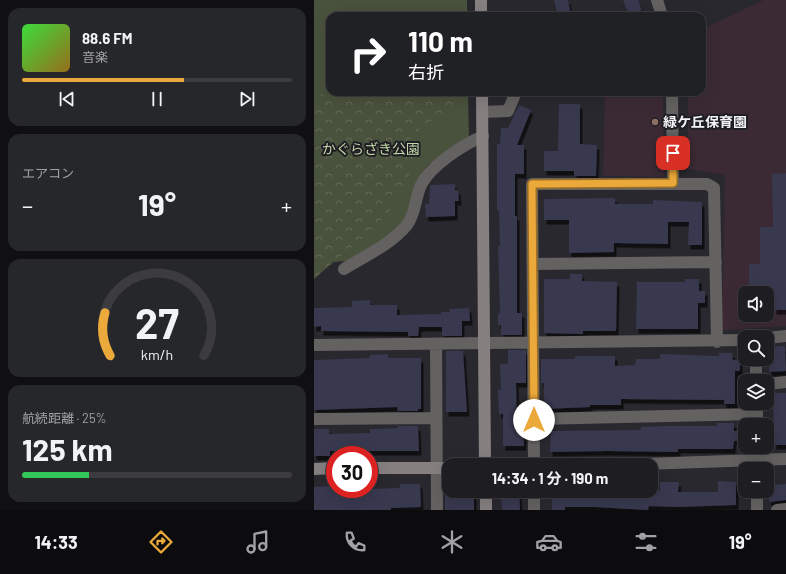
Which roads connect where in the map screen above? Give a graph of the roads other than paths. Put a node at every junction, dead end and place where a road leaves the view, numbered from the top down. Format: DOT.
graph roads {
  1 [pos="481,0"];
  2 [pos="657,0"];
  3 [pos="481,12"];
  4 [pos="661,12"];
  5 [pos="482,96"];
  6 [pos="514,96"];
  7 [pos="672,96"];
  8 [pos="483,112"];
  9 [pos="482,136"];
  10 [pos="673,183"];
  11 [pos="716,262"];
  12 [pos="533,264"];
  13 [pos="344,269"];
  14 [pos="786,336"];
  15 [pos="774,337"];
  16 [pos="738,340"];
  17 [pos="717,342"];
  18 [pos="534,343"];
  19 [pos="436,344"];
  20 [pos="485,344"];
  21 [pos="314,345"];
  22 [pos="786,382"];
  23 [pos="774,383"];
  24 [pos="757,414"];
  25 [pos="436,418"];
  26 [pos="314,419"];
  27 [pos="534,420"];
  28 [pos="485,458"];
  29 [pos="534,458"];
  30 [pos="786,459"];
  31 [pos="442,461"];
  32 [pos="772,462"];
  33 [pos="658,465"];
  34 [pos="738,465"];
  35 [pos="314,468"];
  36 [pos="326,468"];
  37 [pos="378,468"];
  38 [pos="442,468"];
  39 [pos="442,475"];
  40 [pos="486,498"];
  41 [pos="534,498"];
  42 [pos="757,498"];
  43 [pos="786,509"];
  44 [pos="437,510"];
  45 [pos="486,510"];
  46 [pos="534,510"];
  47 [pos="757,510"];
  48 [pos="777,510"];
  1 -- 3 [label="street"];
  2 -- 4 [label="street"];
  5 -- 8 [label="street"];
  6 -- 8 [label="street"];
  7 -- 10 [label="street"];
  8 -- 9 [label="street"];
  9 -- 13 [label="street"];
  9 -- 20 [label="street"];
  10 -- 11 [label="street"];
  10 -- 12 [label="street"];
  11 -- 12 [label="street"];
  11 -- 17 [label="street"];
  12 -- 18 [label="street"];
  14 -- 15 [label="street"];
  16 -- 17 [label="street"];
  17 -- 18 [label="street"];
  18 -- 20 [label="street"];
  18 -- 27 [label="street"];
  19 -- 20 [label="street"];
  19 -- 21 [label="street"];
  19 -- 25 [label="street"];
  20 -- 28 [label="street"];
  22 -- 23 [label="street"];
  24 -- 27 [label="street"];
  25 -- 26 [label="street"];
  25 -- 31 [label="street"];
  27 -- 29 [label="street"];
  30 -- 32 [label="street"];
  33 -- 34 [label="street"];
  35 -- 36 [label="street"];
  37 -- 38 [label="street"];
  39 -- 44 [label="street"];
  40 -- 45 [label="street"];
  41 -- 46 [label="street"];
  42 -- 47 [label="street"];
  43 -- 48 [label="street"];
}
